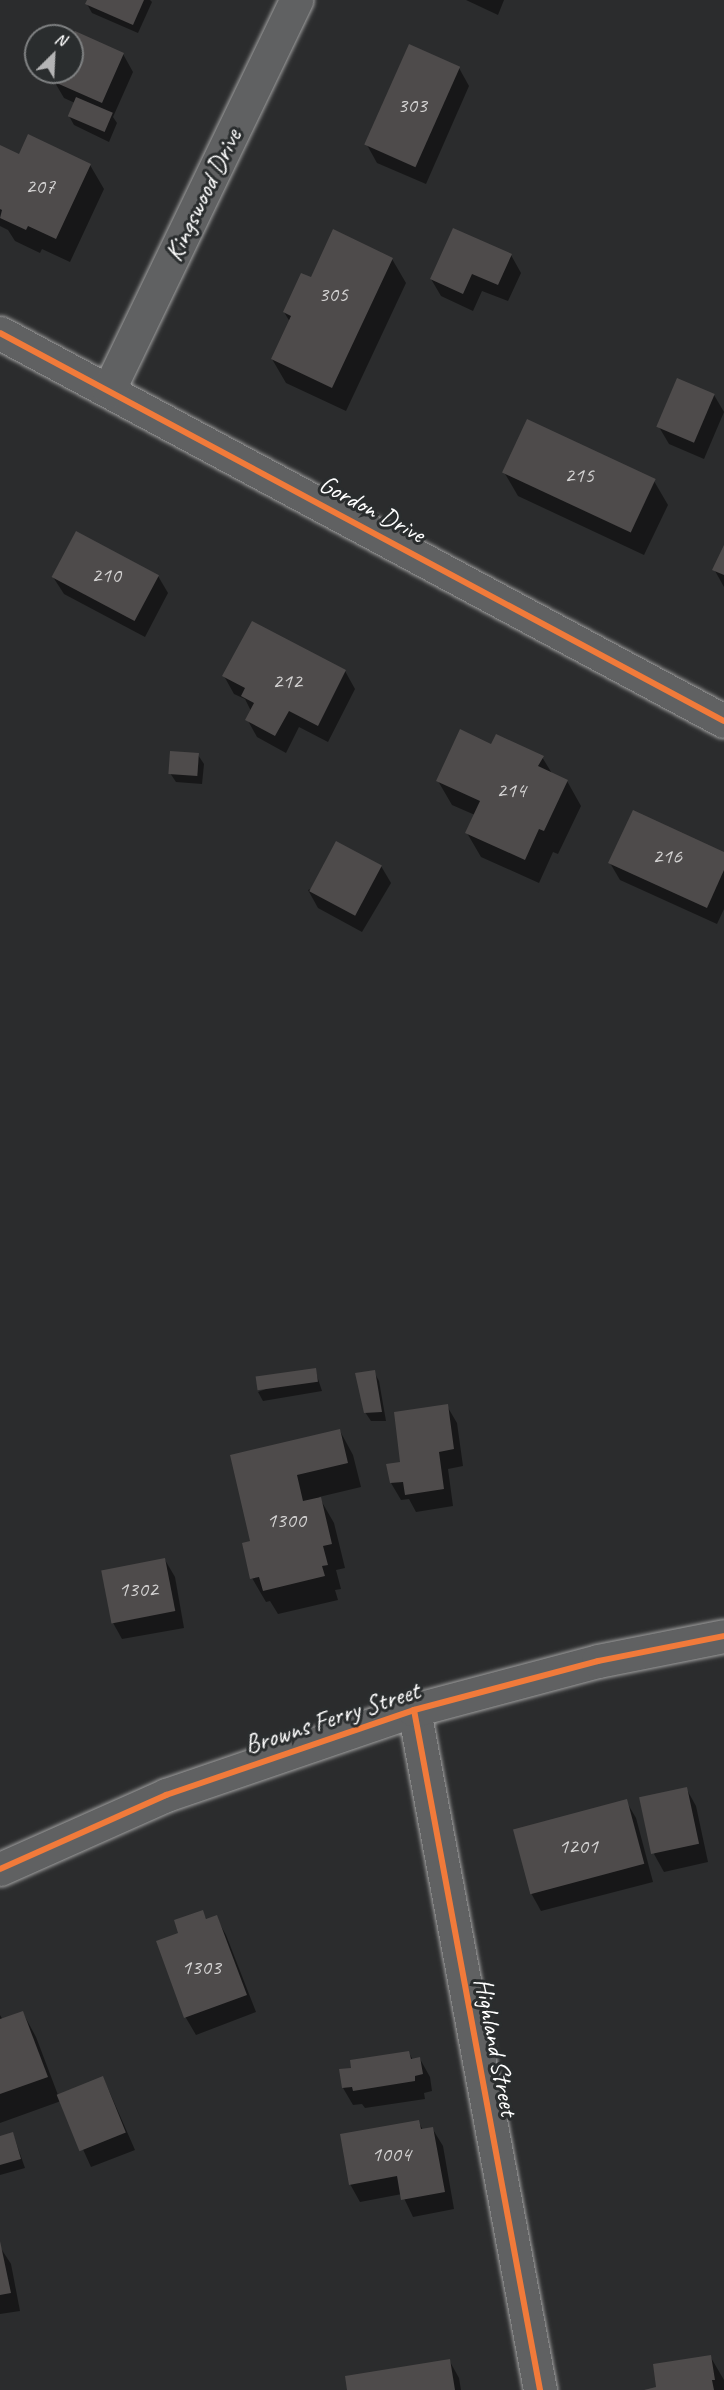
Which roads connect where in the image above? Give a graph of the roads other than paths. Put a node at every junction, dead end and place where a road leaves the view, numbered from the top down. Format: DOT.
graph roads {
  1 [pos="296,0"];
  2 [pos="0,333"];
  3 [pos="109,389"];
  4 [pos="724,721"];
  5 [pos="724,1636"];
  6 [pos="414,1710"];
  7 [pos="0,1869"];
  8 [pos="540,2390"];
  1 -- 3 [label="street, Kingswood Drive"];
  2 -- 3 [label="street, Gordon Drive"];
  3 -- 4 [label="street, Gordon Drive"];
  5 -- 6 [label="street, Browns Ferry Street"];
  6 -- 7 [label="street, Browns Ferry Street"];
  6 -- 8 [label="street, Highland Street"];
}
